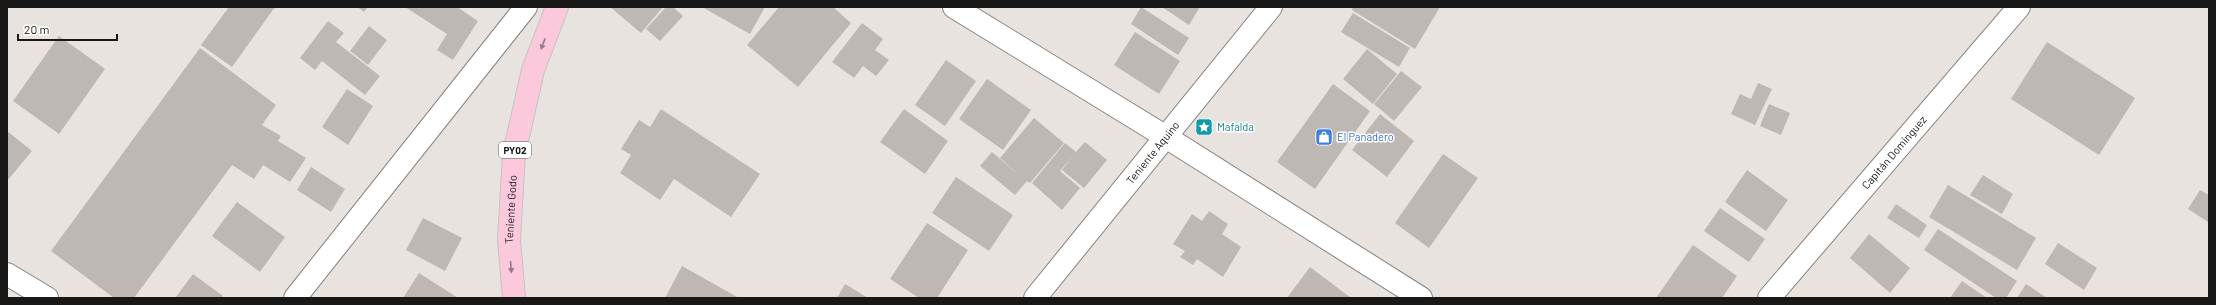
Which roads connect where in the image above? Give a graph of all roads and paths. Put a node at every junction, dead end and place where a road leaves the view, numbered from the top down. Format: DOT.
graph roads {
  1 [pos="526,7"];
  2 [pos="557,7"];
  3 [pos="954,7"];
  4 [pos="1271,7"];
  5 [pos="2019,7"];
  6 [pos="1166,137"];
  7 [pos="7,274"];
  8 [pos="47,298"];
  9 [pos="295,298"];
  10 [pos="514,298"];
  11 [pos="1035,298"];
  12 [pos="1421,298"];
  13 [pos="1769,298"];
  1 -- 9 [label="street"];
  2 -- 10 [label="main road, Teniente Godo / PY02, one-way"];
  3 -- 6 [label="street"];
  4 -- 6 [label="street, Teniente Aquino"];
  5 -- 13 [label="street, Capitán Dominguez"];
  6 -- 11 [label="street, Teniente Aquino"];
  6 -- 12 [label="street"];
  7 -- 8 [label="street"];
}
